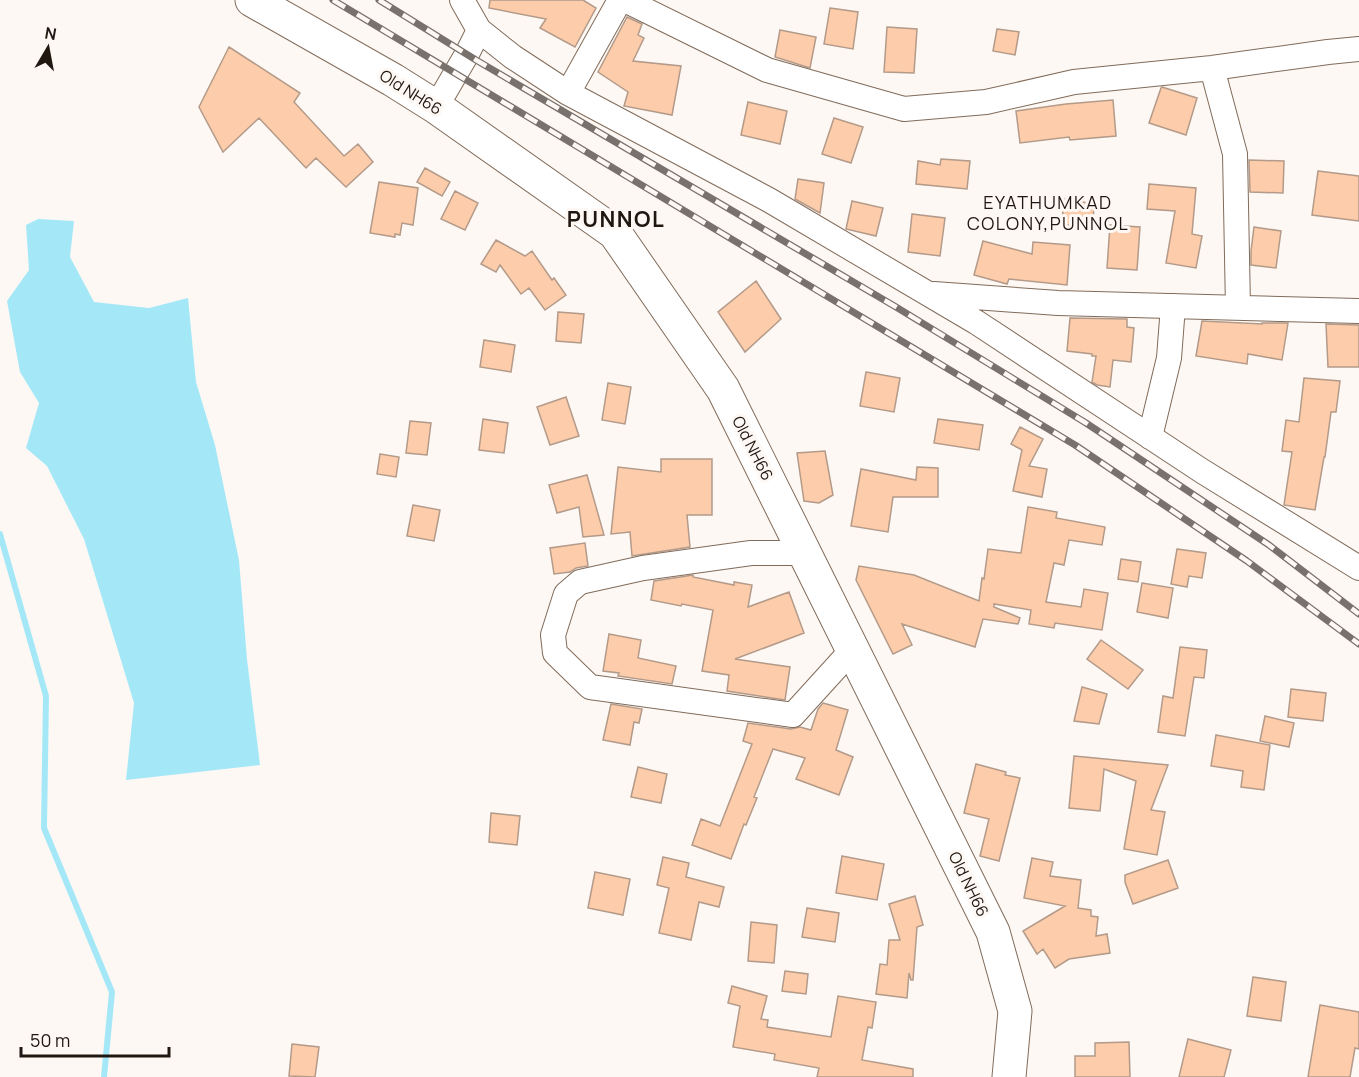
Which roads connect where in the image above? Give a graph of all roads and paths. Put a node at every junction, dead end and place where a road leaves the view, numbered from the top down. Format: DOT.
graph roads {
  1 [pos="252,0"];
  2 [pos="462,0"];
  3 [pos="620,0"];
  4 [pos="626,0"];
  5 [pos="479,30"];
  6 [pos="1359,49"];
  7 [pos="1212,68"];
  8 [pos="568,93"];
  9 [pos="436,107"];
  10 [pos="928,294"];
  11 [pos="1173,306"];
  12 [pos="1238,308"];
  13 [pos="1359,311"];
  14 [pos="1150,437"];
  15 [pos="806,553"];
  16 [pos="1359,568"];
  17 [pos="852,650"];
  18 [pos="1009,1077"];
  1 -- 9 [label="main road, Old NH66"];
  2 -- 5 [label="street"];
  3 -- 8 [label="street"];
  4 -- 7 [label="street"];
  5 -- 8 [label="street"];
  5 -- 9 [label="street"];
  6 -- 7 [label="street"];
  7 -- 12 [label="street"];
  8 -- 10 [label="street"];
  9 -- 15 [label="main road, Old NH66"];
  10 -- 11 [label="street"];
  10 -- 14 [label="street"];
  11 -- 12 [label="street"];
  11 -- 14 [label="street"];
  12 -- 13 [label="street"];
  14 -- 16 [label="street"];
  15 -- 17 [label="main road, Old NH66"];
  15 -- 17 [label="street"];
  17 -- 18 [label="main road, Old NH66"];
}
